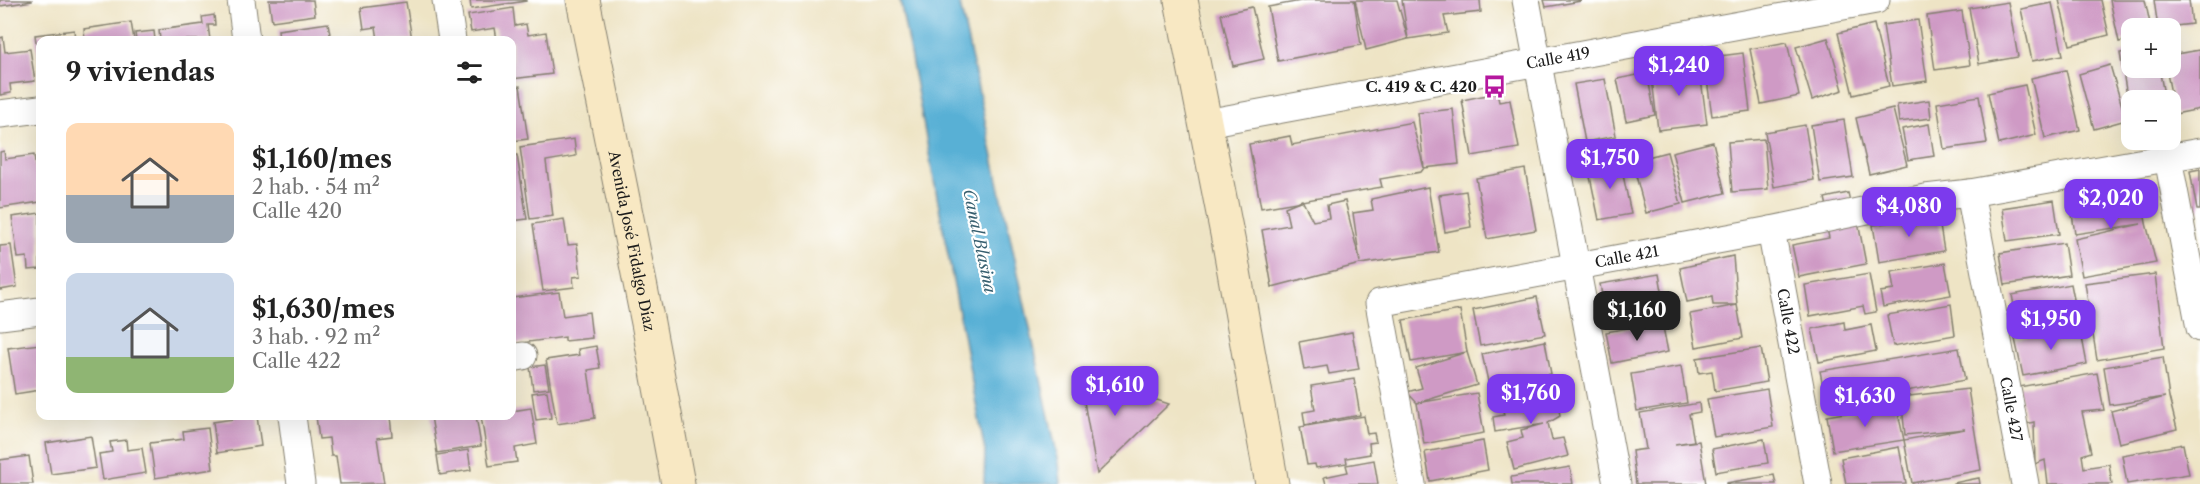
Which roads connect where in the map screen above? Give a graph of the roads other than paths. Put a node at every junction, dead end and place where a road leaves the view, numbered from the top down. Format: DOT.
graph roads {
  1 [pos="241,0"];
  2 [pos="446,0"];
  3 [pos="584,0"];
  4 [pos="1181,0"];
  5 [pos="1526,0"];
  6 [pos="1876,0"];
  7 [pos="246,36"];
  8 [pos="451,36"];
  9 [pos="1538,63"];
  10 [pos="36,110"];
  11 [pos="0,114"];
  12 [pos="1206,123"];
  13 [pos="2200,152"];
  14 [pos="2168,158"];
  15 [pos="1970,193"];
  16 [pos="1771,230"];
  17 [pos="1576,267"];
  18 [pos="36,312"];
  19 [pos="0,316"];
  20 [pos="2200,328"];
  21 [pos="292,420"];
  22 [pos="294,483"];
  23 [pos="678,484"];
  24 [pos="1272,484"];
  25 [pos="1412,484"];
  26 [pos="1617,484"];
  27 [pos="1818,484"];
  28 [pos="2025,484"];
  1 -- 7 [label="street"];
  2 -- 8 [label="street"];
  3 -- 23 [label="street, Avenida José Fidalgo Díaz"];
  4 -- 12 [label="street"];
  5 -- 9 [label="street"];
  6 -- 9 [label="street, Calle 419"];
  9 -- 12 [label="street, Calle 419"];
  9 -- 17 [label="street"];
  10 -- 11 [label="street"];
  12 -- 24 [label="street"];
  13 -- 14 [label="street, Calle 421"];
  14 -- 15 [label="street, Calle 421"];
  14 -- 20 [label="street"];
  15 -- 16 [label="street, Calle 421"];
  15 -- 28 [label="street, Calle 427"];
  16 -- 17 [label="street, Calle 421"];
  16 -- 27 [label="street, Calle 422"];
  17 -- 25 [label="street, Calle 421"];
  17 -- 26 [label="street"];
  18 -- 19 [label="street"];
  21 -- 22 [label="street"];
}
